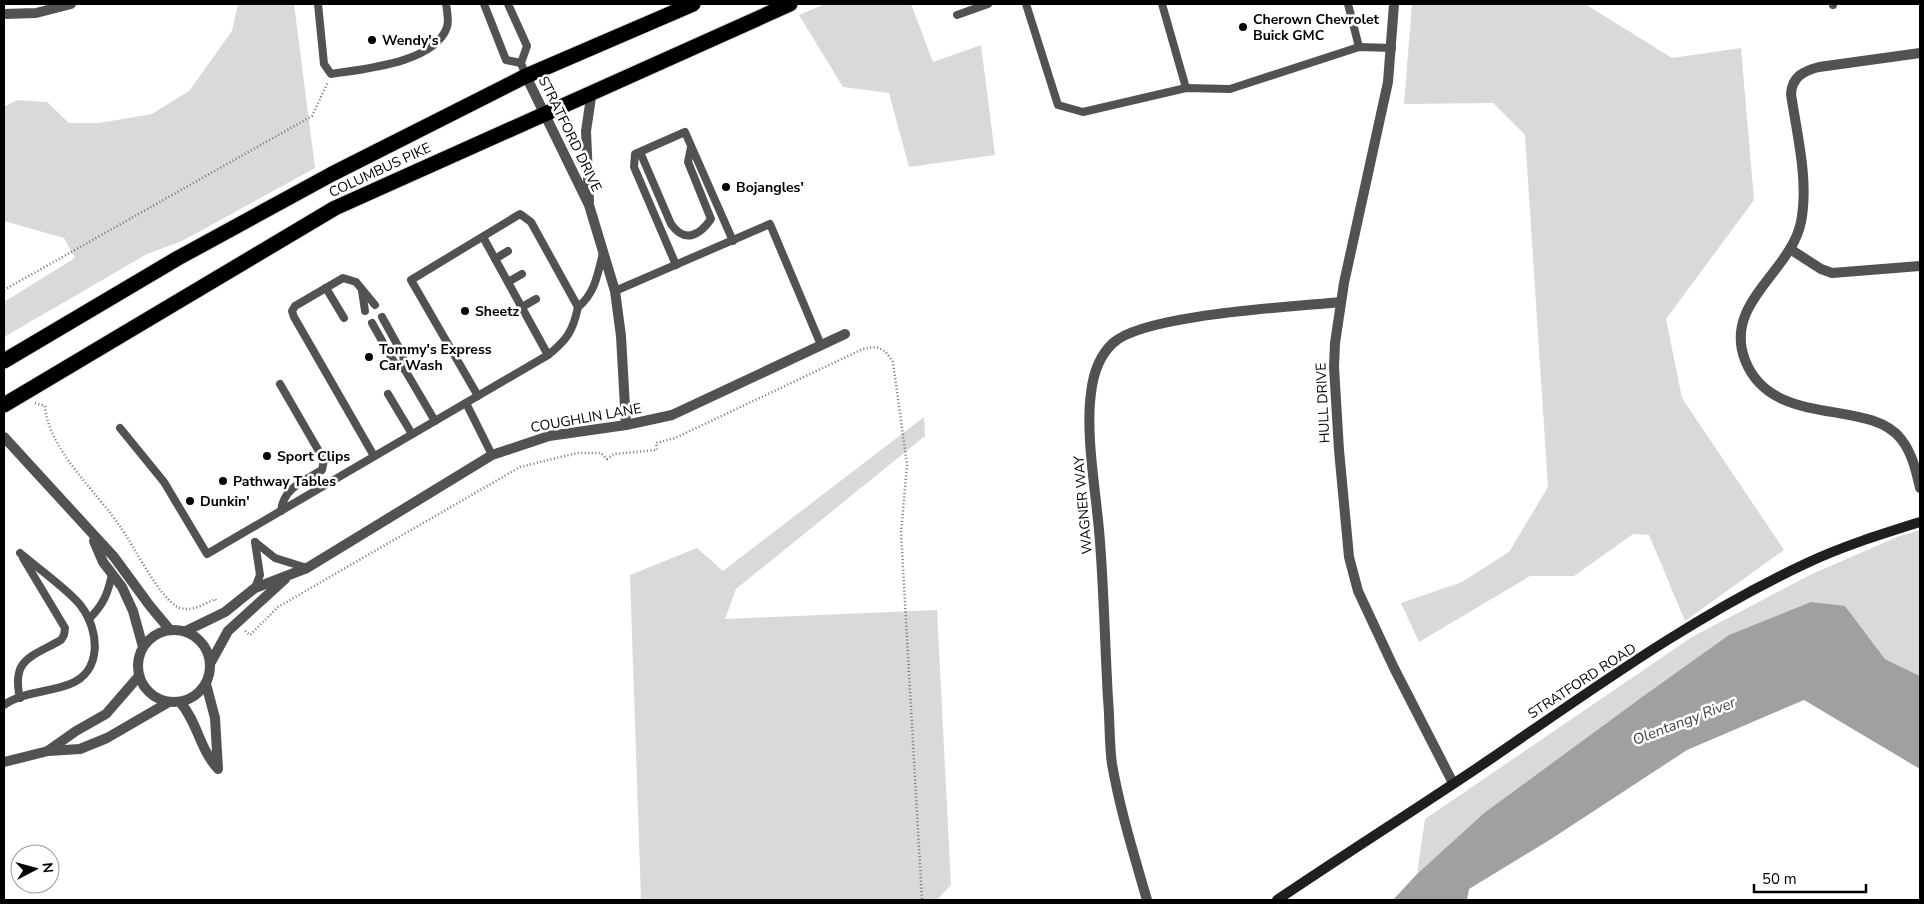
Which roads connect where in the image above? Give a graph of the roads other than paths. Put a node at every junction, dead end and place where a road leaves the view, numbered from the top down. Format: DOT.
graph roads {
  1 [pos="71,4"];
  2 [pos="318,4"];
  3 [pos="446,4"];
  4 [pos="484,4"];
  5 [pos="508,4"];
  6 [pos="693,4"];
  7 [pos="790,4"];
  8 [pos="988,4"];
  9 [pos="1026,4"];
  10 [pos="1162,4"];
  11 [pos="1348,4"];
  12 [pos="1394,4"];
  13 [pos="4,14"];
  14 [pos="957,15"];
  15 [pos="1359,47"];
  16 [pos="1392,48"];
  17 [pos="1920,53"];
  18 [pos="524,70"];
  19 [pos="1186,88"];
  20 [pos="592,91"];
  21 [pos="544,113"];
  22 [pos="691,145"];
  23 [pos="640,152"];
  24 [pos="589,204"];
  25 [pos="537,234"];
  26 [pos="482,237"];
  27 [pos="529,238"];
  28 [pos="733,241"];
  29 [pos="1790,249"];
  30 [pos="508,250"];
  31 [pos="604,252"];
  32 [pos="550,257"];
  33 [pos="495,259"];
  34 [pos="543,261"];
  35 [pos="676,264"];
  36 [pos="1920,266"];
  37 [pos="522,274"];
  38 [pos="508,282"];
  39 [pos="326,288"];
  40 [pos="362,291"];
  41 [pos="615,291"];
  42 [pos="536,299"];
  43 [pos="1341,302"];
  44 [pos="375,305"];
  45 [pos="522,307"];
  46 [pos="578,307"];
  47 [pos="365,310"];
  48 [pos="382,317"];
  49 [pos="344,318"];
  50 [pos="372,323"];
  51 [pos="845,334"];
  52 [pos="821,345"];
  53 [pos="548,355"];
  54 [pos="4,360"];
  55 [pos="405,370"];
  56 [pos="280,384"];
  57 [pos="388,394"];
  58 [pos="478,396"];
  59 [pos="466,403"];
  60 [pos="4,405"];
  61 [pos="435,421"];
  62 [pos="626,425"];
  63 [pos="120,428"];
  64 [pos="412,434"];
  65 [pos="4,437"];
  66 [pos="374,456"];
  67 [pos="492,456"];
  68 [pos="1920,488"];
  69 [pos="281,511"];
  70 [pos="1920,522"];
  71 [pos="92,535"];
  72 [pos="307,568"];
  73 [pos="112,574"];
  74 [pos="288,576"];
  75 [pos="255,588"];
  76 [pos="89,619"];
  77 [pos="170,630"];
  78 [pos="186,631"];
  79 [pos="143,647"];
  80 [pos="211,662"];
  81 [pos="139,676"];
  82 [pos="206,684"];
  83 [pos="20,698"];
  84 [pos="5,701"];
  85 [pos="169,702"];
  86 [pos="180,702"];
  87 [pos="48,751"];
  88 [pos="4,762"];
  89 [pos="1453,783"];
  90 [pos="1147,900"];
  91 [pos="1277,900"];
  1 -- 13 [label="street"];
  2 -- 3 [label="lane"];
  4 -- 18 [label="lane"];
  5 -- 18 [label="lane"];
  6 -- 18 [label="highway, COLUMBUS PIKE"];
  7 -- 20 [label="highway, COLUMBUS PIKE"];
  8 -- 14 [label="lane"];
  9 -- 19 [label="lane"];
  10 -- 19 [label="lane"];
  11 -- 15 [label="lane"];
  12 -- 16 [label="street, HULL DRIVE"];
  15 -- 16 [label="lane"];
  15 -- 19 [label="lane"];
  16 -- 43 [label="street, HULL DRIVE"];
  17 -- 29 [label="street"];
  18 -- 21 [label="street, STRATFORD DRIVE"];
  18 -- 54 [label="highway, COLUMBUS PIKE"];
  20 -- 21 [label="highway, COLUMBUS PIKE"];
  20 -- 24 [label="street, STRATFORD DRIVE"];
  21 -- 24 [label="street, STRATFORD DRIVE"];
  21 -- 60 [label="highway, COLUMBUS PIKE"];
  22 -- 23 [label="lane"];
  22 -- 23 [label="lane"];
  22 -- 28 [label="lane"];
  23 -- 35 [label="lane"];
  24 -- 31 [label="street, STRATFORD DRIVE"];
  25 -- 26 [label="lane"];
  25 -- 27 [label="lane"];
  25 -- 32 [label="lane"];
  26 -- 33 [label="lane"];
  26 -- 58 [label="lane"];
  28 -- 35 [label="lane"];
  28 -- 52 [label="lane"];
  29 -- 36 [label="street"];
  29 -- 68 [label="street"];
  30 -- 33 [label="lane"];
  31 -- 41 [label="street, STRATFORD DRIVE"];
  31 -- 46 [label="lane"];
  32 -- 34 [label="lane"];
  32 -- 46 [label="lane"];
  33 -- 38 [label="lane"];
  35 -- 41 [label="lane"];
  37 -- 38 [label="lane"];
  38 -- 45 [label="lane"];
  39 -- 40 [label="lane"];
  39 -- 49 [label="lane"];
  39 -- 66 [label="lane"];
  40 -- 44 [label="lane"];
  40 -- 47 [label="lane"];
  41 -- 62 [label="street, STRATFORD DRIVE"];
  42 -- 45 [label="lane"];
  43 -- 89 [label="street, HULL DRIVE"];
  43 -- 90 [label="street, WAGNER WAY"];
  45 -- 53 [label="lane"];
  46 -- 53 [label="lane"];
  48 -- 55 [label="lane"];
  50 -- 55 [label="lane"];
  51 -- 52 [label="street, COUGHLIN LANE"];
  52 -- 62 [label="street, COUGHLIN LANE"];
  53 -- 58 [label="lane"];
  55 -- 61 [label="lane"];
  56 -- 69 [label="lane"];
  57 -- 64 [label="lane"];
  58 -- 59 [label="lane"];
  59 -- 61 [label="lane"];
  59 -- 67 [label="lane"];
  61 -- 64 [label="lane"];
  62 -- 67 [label="street, COUGHLIN LANE"];
  63 -- 69 [label="lane"];
  64 -- 66 [label="lane"];
  65 -- 71 [label="street"];
  66 -- 69 [label="lane"];
  67 -- 72 [label="street, COUGHLIN LANE"];
  70 -- 89 [label="street, STRATFORD ROAD"];
  71 -- 73 [label="street"];
  71 -- 77 [label="street"];
  72 -- 74 [label="street, COUGHLIN LANE"];
  72 -- 75 [label="lane"];
  73 -- 76 [label="lane"];
  73 -- 79 [label="street"];
  74 -- 75 [label="street, COUGHLIN LANE"];
  74 -- 80 [label="street, COUGHLIN LANE"];
  75 -- 78 [label="street, COUGHLIN LANE"];
  76 -- 83 [label="lane"];
  76 -- 83 [label="lane"];
  77 -- 78 [label="street"];
  77 -- 79 [label="street"];
  78 -- 80 [label="street"];
  79 -- 81 [label="street"];
  80 -- 82 [label="street"];
  81 -- 85 [label="street"];
  81 -- 87 [label="street"];
  82 -- 86 [label="street"];
  82 -- 86 [label="street"];
  83 -- 84 [label="lane"];
  85 -- 86 [label="street"];
  85 -- 87 [label="street"];
  87 -- 88 [label="street"];
  89 -- 91 [label="street, STRATFORD ROAD"];
}
